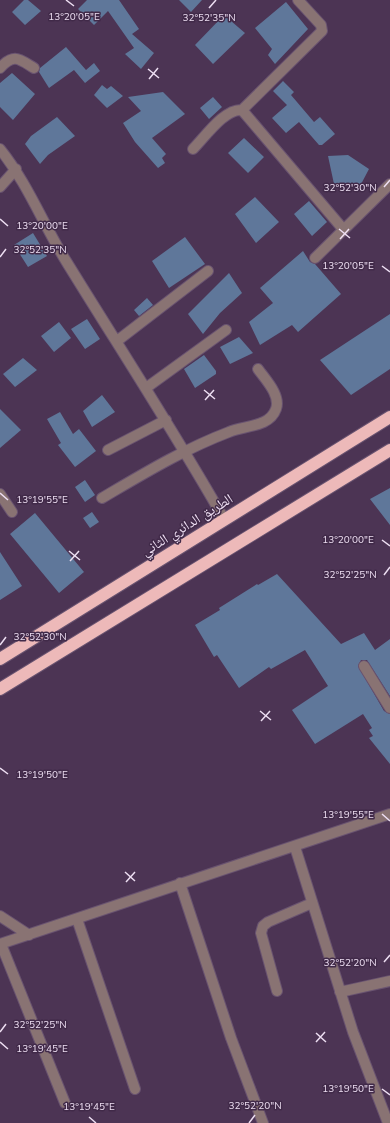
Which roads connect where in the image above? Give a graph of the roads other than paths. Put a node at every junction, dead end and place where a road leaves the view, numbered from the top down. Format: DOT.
graph roads {
  1 [pos="298,0"];
  2 [pos="0,68"];
  3 [pos="34,68"];
  4 [pos="242,110"];
  5 [pos="0,149"];
  6 [pos="193,149"];
  7 [pos="16,169"];
  8 [pos="390,184"];
  9 [pos="0,187"];
  10 [pos="343,229"];
  11 [pos="315,258"];
  12 [pos="208,271"];
  13 [pos="226,330"];
  14 [pos="117,341"];
  15 [pos="258,368"];
  16 [pos="146,388"];
  17 [pos="390,418"];
  18 [pos="166,420"];
  19 [pos="108,450"];
  20 [pos="390,450"];
  21 [pos="186,452"];
  22 [pos="0,494"];
  23 [pos="102,498"];
  24 [pos="12,512"];
  25 [pos="224,519"];
  26 [pos="0,659"];
  27 [pos="364,666"];
  28 [pos="0,689"];
  29 [pos="390,708"];
  30 [pos="390,814"];
  31 [pos="295,847"];
  32 [pos="180,883"];
  33 [pos="312,904"];
  34 [pos="0,916"];
  35 [pos="77,919"];
  36 [pos="29,935"];
  37 [pos="1,944"];
  38 [pos="390,981"];
  39 [pos="277,991"];
  40 [pos="340,992"];
  41 [pos="136,1089"];
  42 [pos="65,1103"];
  43 [pos="263,1123"];
  44 [pos="388,1123"];
  1 -- 4 [label="street"];
  2 -- 3 [label="street"];
  4 -- 6 [label="street"];
  4 -- 10 [label="street"];
  5 -- 7 [label="street"];
  7 -- 9 [label="street"];
  7 -- 14 [label="street"];
  8 -- 10 [label="street"];
  10 -- 11 [label="street"];
  12 -- 14 [label="street"];
  13 -- 16 [label="street"];
  14 -- 16 [label="street"];
  15 -- 21 [label="street"];
  16 -- 18 [label="street"];
  17 -- 25 [label="highway, الطريق الدائري الثاني"];
  18 -- 19 [label="street"];
  18 -- 21 [label="street"];
  20 -- 28 [label="highway"];
  21 -- 23 [label="street"];
  21 -- 25 [label="street"];
  22 -- 24 [label="street"];
  25 -- 26 [label="highway, الطريق الدائري الثاني"];
  27 -- 29 [label="street"];
  30 -- 31 [label="street"];
  31 -- 32 [label="street"];
  31 -- 33 [label="street"];
  32 -- 35 [label="street"];
  32 -- 43 [label="street"];
  33 -- 39 [label="street"];
  33 -- 40 [label="street"];
  34 -- 36 [label="street"];
  35 -- 36 [label="street"];
  35 -- 41 [label="street"];
  36 -- 37 [label="street"];
  37 -- 42 [label="street"];
  38 -- 40 [label="street"];
  40 -- 44 [label="street"];
}
